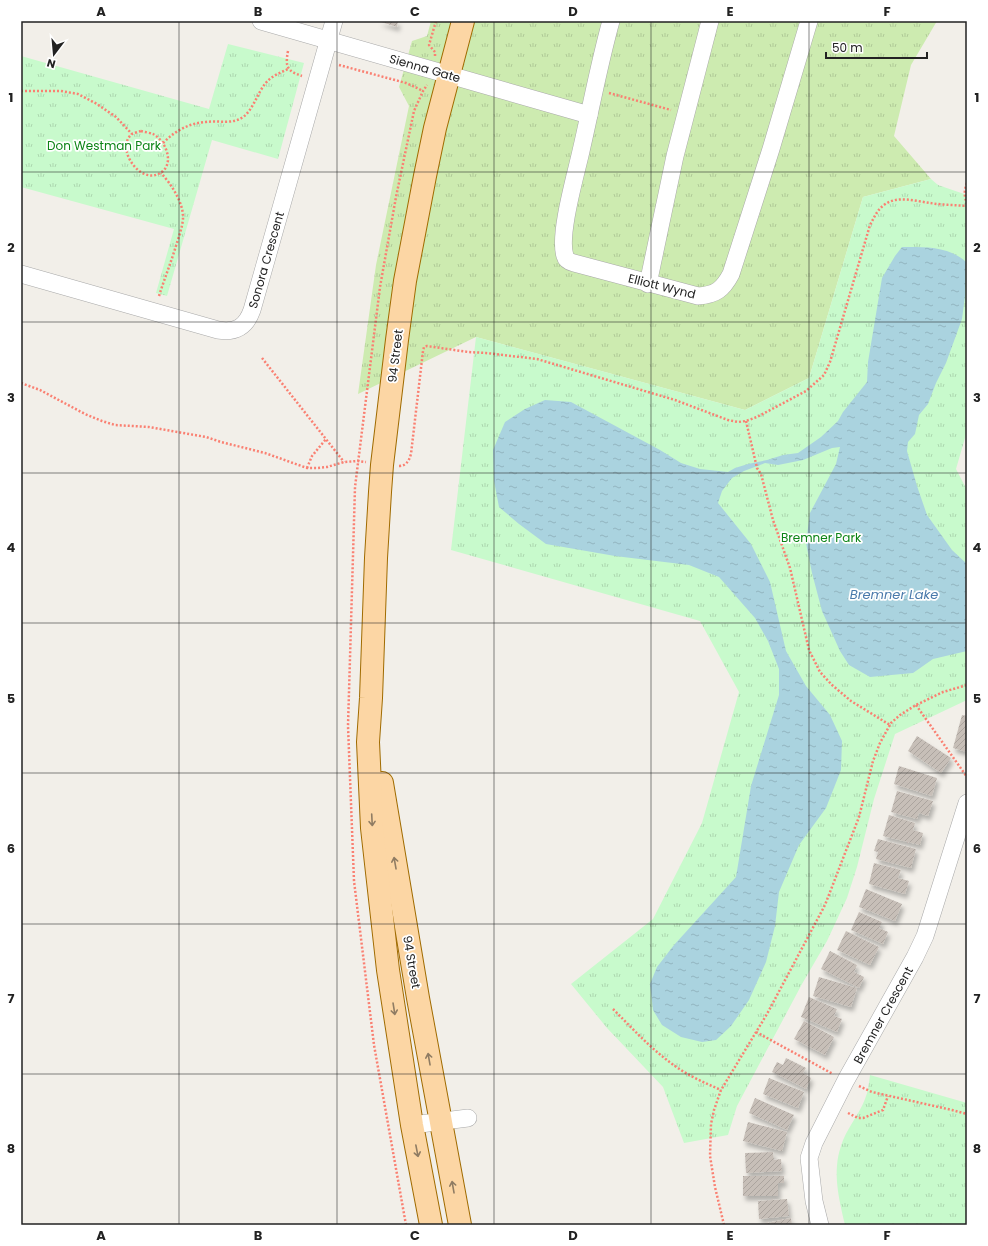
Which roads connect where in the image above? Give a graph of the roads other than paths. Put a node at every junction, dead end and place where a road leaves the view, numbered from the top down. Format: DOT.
graph roads {
  1 [pos="261,21"];
  2 [pos="334,21"];
  3 [pos="463,21"];
  4 [pos="612,21"];
  5 [pos="710,21"];
  6 [pos="809,21"];
  7 [pos="328,40"];
  8 [pos="449,74"];
  9 [pos="589,115"];
  10 [pos="21,274"];
  11 [pos="648,284"];
  12 [pos="371,698"];
  13 [pos="967,802"];
  14 [pos="468,1118"];
  15 [pos="441,1122"];
  16 [pos="412,1125"];
  17 [pos="431,1225"];
  18 [pos="460,1225"];
  19 [pos="820,1225"];
  1 -- 7 [label="street, Sienna Gate"];
  2 -- 7 [label="street, Sonora Crescent"];
  3 -- 8 [label="main road, 94 Street"];
  4 -- 9 [label="street, Elliott Wynd"];
  5 -- 11 [label="street"];
  6 -- 11 [label="street, Elliott Wynd"];
  7 -- 8 [label="street, Sienna Gate"];
  7 -- 10 [label="street, Sonora Crescent"];
  8 -- 9 [label="street, Sienna Gate"];
  8 -- 12 [label="main road, 94 Street"];
  9 -- 11 [label="street, Elliott Wynd"];
  15 -- 12 [label="main road, 94 Street, one-way"];
  12 -- 16 [label="main road, 94 Street, one-way"];
  13 -- 19 [label="street, Bremner Crescent"];
  14 -- 15 [label="street"];
  15 -- 16 [label="street"];
  18 -- 15 [label="main road, 94 Street, one-way"];
  16 -- 17 [label="main road, 94 Street, one-way"];
}
